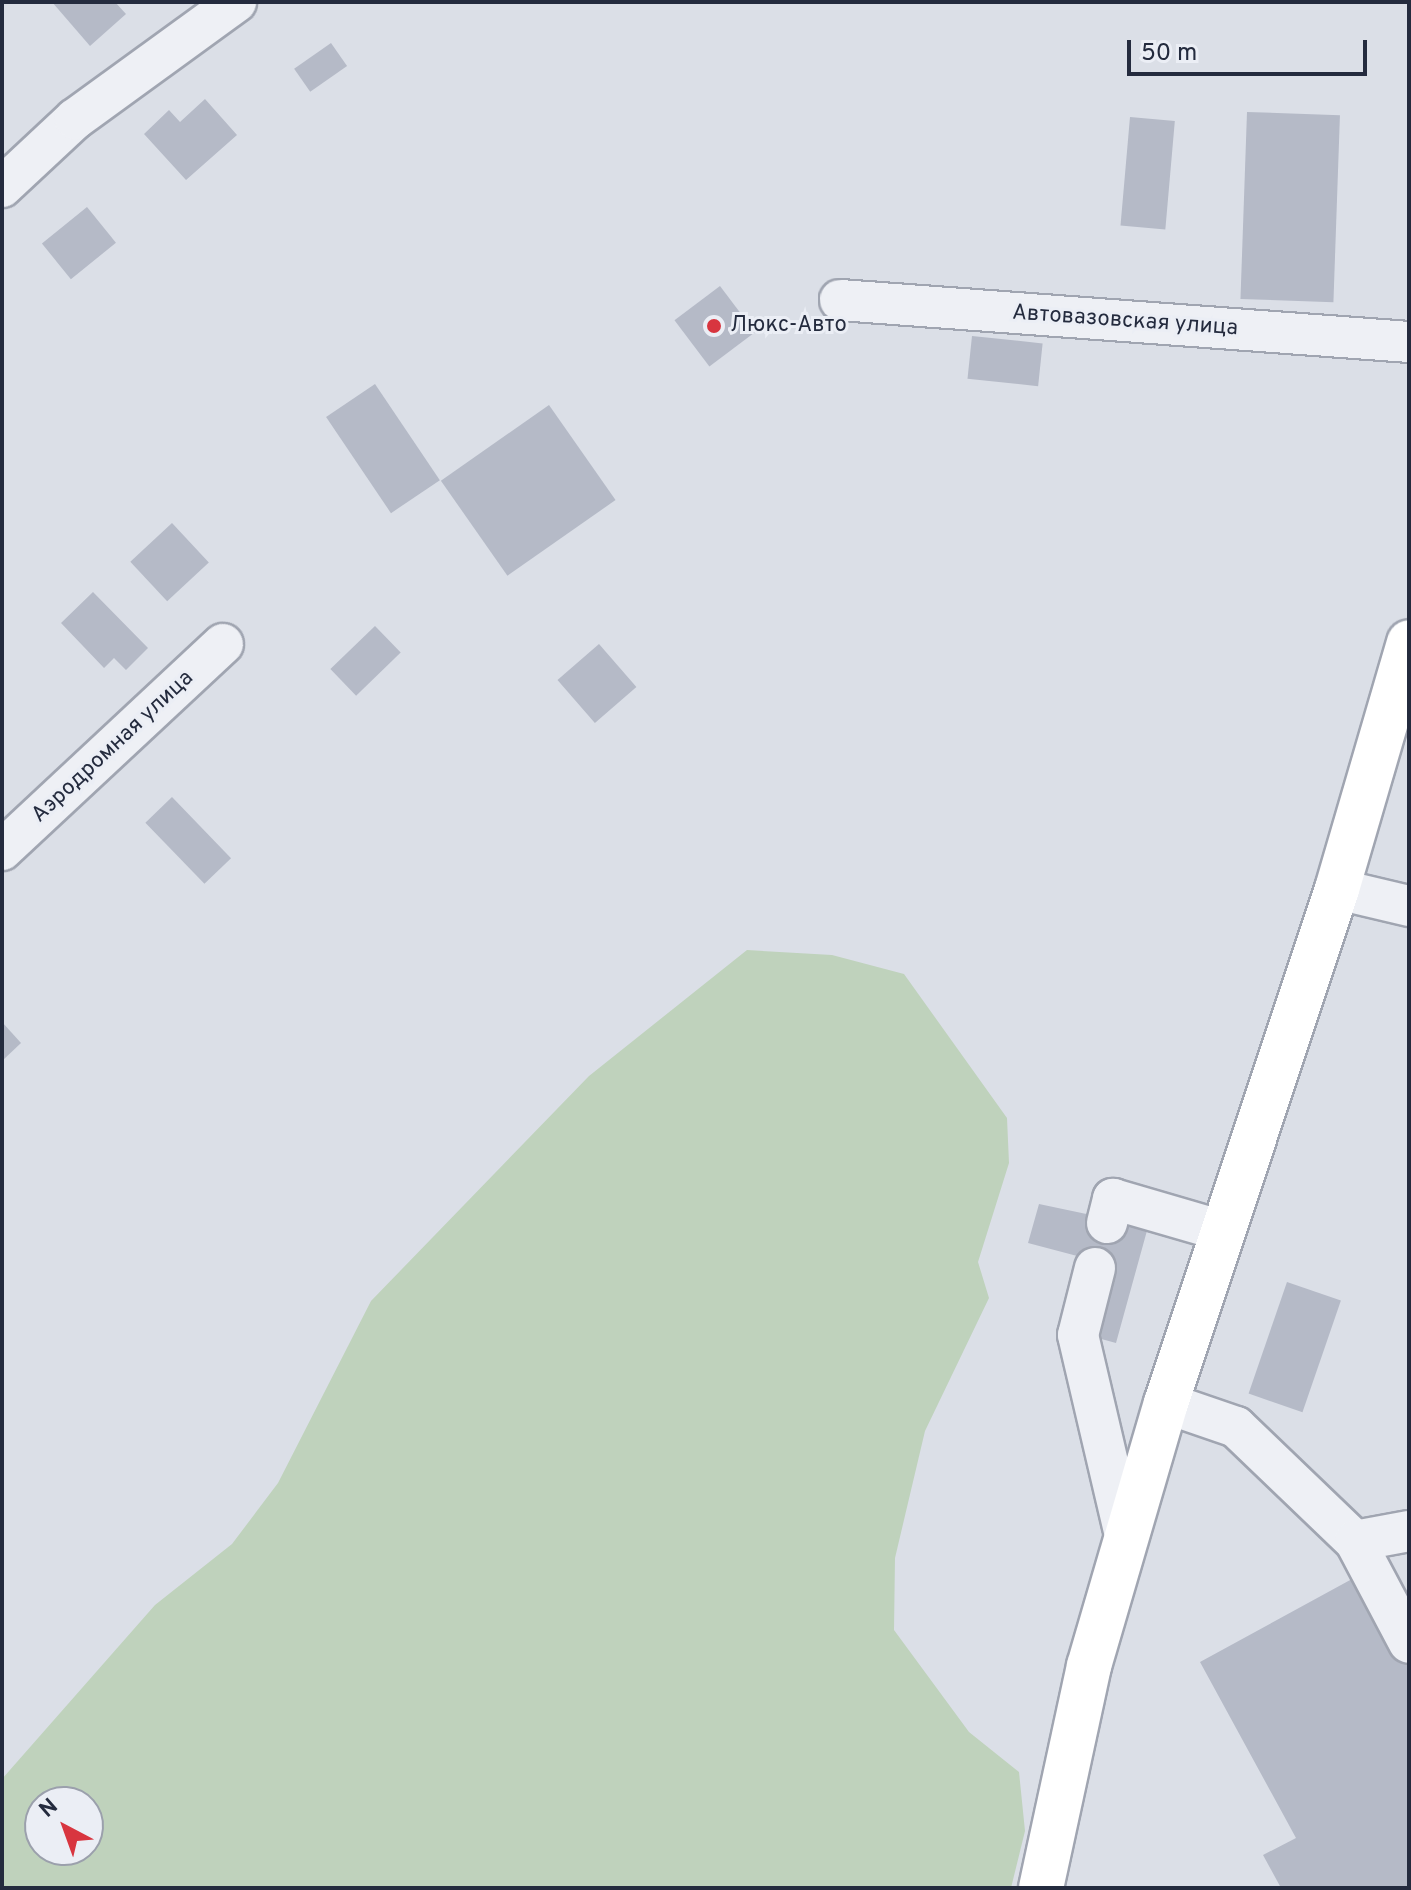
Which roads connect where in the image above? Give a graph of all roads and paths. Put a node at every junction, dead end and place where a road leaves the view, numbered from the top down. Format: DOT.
graph roads {
  1 [pos="236,2"];
  2 [pos="2,187"];
  3 [pos="840,300"];
  4 [pos="1409,342"];
  5 [pos="1409,642"];
  6 [pos="223,644"];
  7 [pos="2,850"];
  8 [pos="1337,889"];
  9 [pos="1409,906"];
  10 [pos="1107,1223"];
  11 [pos="1223,1231"];
  12 [pos="1095,1268"];
  13 [pos="1166,1403"];
  14 [pos="1409,1531"];
  15 [pos="1126,1540"];
  16 [pos="1355,1541"];
  17 [pos="1409,1643"];
  18 [pos="1041,1888"];
  1 -- 2 [label="street"];
  3 -- 4 [label="street, Автовазовская улица"];
  5 -- 8 [label="main road"];
  6 -- 7 [label="street, Аэродромная улица"];
  8 -- 9 [label="street"];
  8 -- 11 [label="main road"];
  10 -- 11 [label="street"];
  11 -- 13 [label="main road"];
  12 -- 15 [label="street"];
  13 -- 15 [label="main road"];
  13 -- 16 [label="street"];
  14 -- 16 [label="street"];
  15 -- 18 [label="main road"];
  16 -- 17 [label="street"];
}
